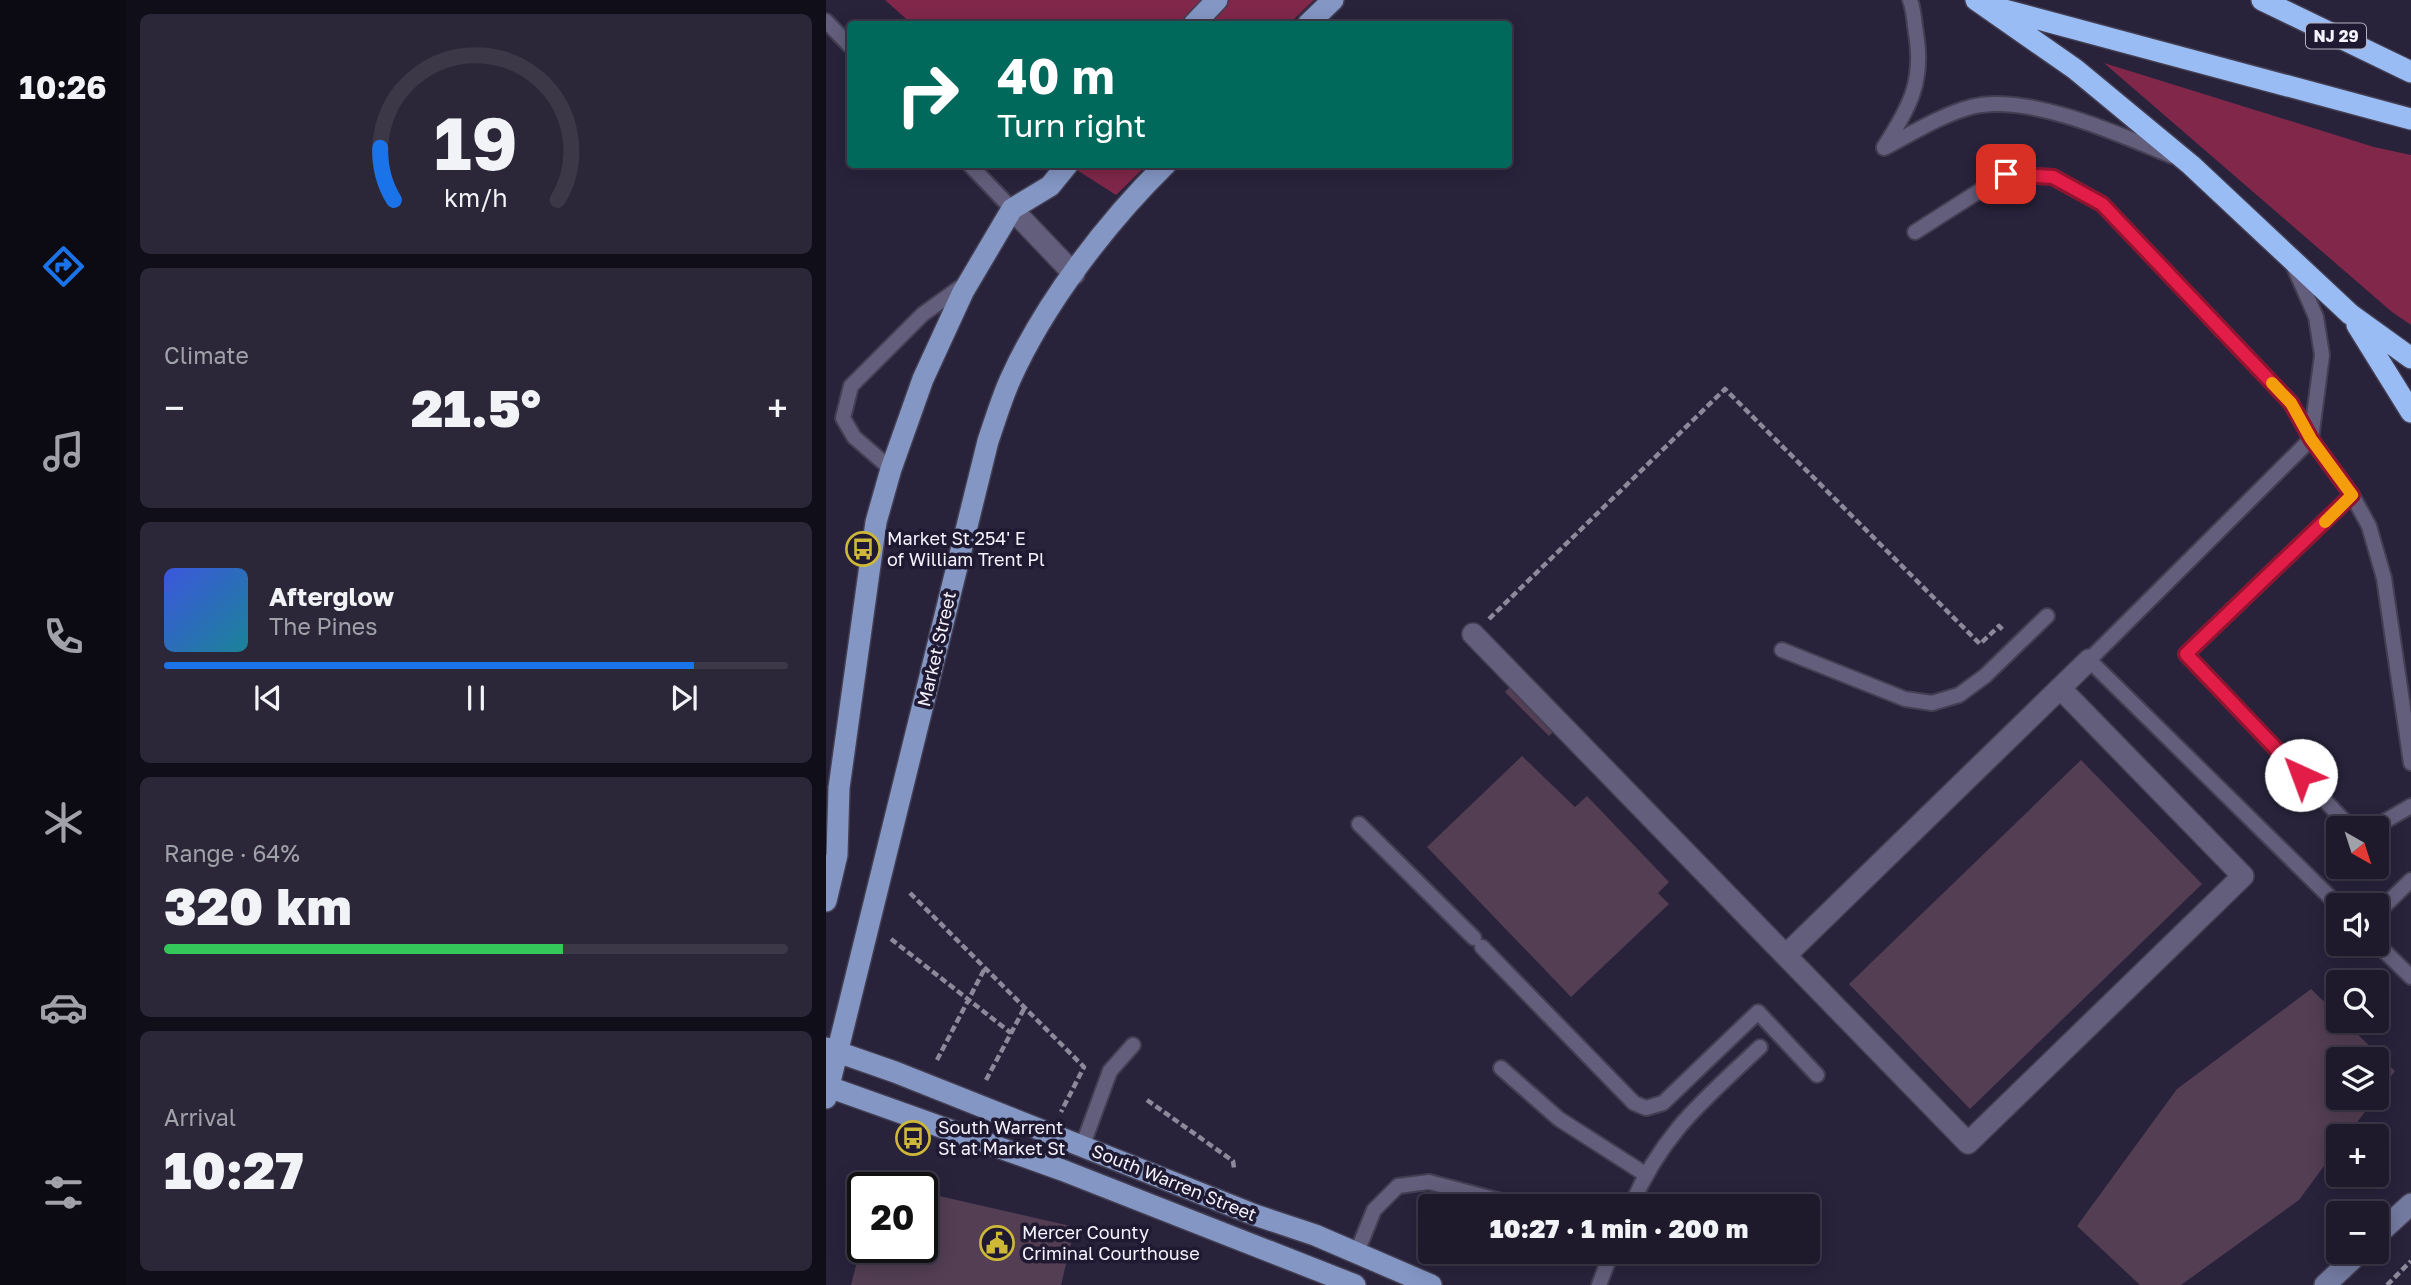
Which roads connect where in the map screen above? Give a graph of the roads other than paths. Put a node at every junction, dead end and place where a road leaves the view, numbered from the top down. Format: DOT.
graph roads {
  1 [pos="1217,0"];
  2 [pos="1333,0"];
  3 [pos="1909,0"];
  4 [pos="2262,0"];
  5 [pos="1979,2"];
  6 [pos="826,21"];
  7 [pos="1197,21"];
  8 [pos="1311,21"];
  9 [pos="847,43"];
  10 [pos="2411,72"];
  11 [pos="2411,119"];
  12 [pos="2191,164"];
  13 [pos="973,168"];
  14 [pos="1065,168"];
  15 [pos="1163,168"];
  16 [pos="1012,209"];
  17 [pos="1915,232"];
  18 [pos="2290,256"];
  19 [pos="1074,274"];
  20 [pos="969,282"];
  21 [pos="2350,314"];
  22 [pos="2411,358"];
  23 [pos="2411,412"];
  24 [pos="2311,439"];
  25 [pos="891,469"];
  26 [pos="2352,495"];
  27 [pos="2047,616"];
  28 [pos="1473,634"];
  29 [pos="1782,650"];
  30 [pos="2089,660"];
  31 [pos="2060,688"];
  32 [pos="2411,763"];
  33 [pos="2411,806"];
  34 [pos="2340,816"];
  35 [pos="2389,819"];
  36 [pos="1359,824"];
  37 [pos="2411,880"];
  38 [pos="2326,893"];
  39 [pos="826,901"];
  40 [pos="2389,901"];
  41 [pos="1786,955"];
  42 [pos="2389,956"];
  43 [pos="2411,977"];
  44 [pos="1133,1045"];
  45 [pos="1760,1047"];
  46 [pos="832,1050"];
  47 [pos="1501,1068"];
  48 [pos="1817,1075"];
  49 [pos="827,1091"];
  50 [pos="1082,1147"];
  51 [pos="1645,1174"];
  52 [pos="1474,1194"];
  53 [pos="1636,1194"];
  54 [pos="2411,1204"];
  55 [pos="2389,1224"];
  56 [pos="1356,1252"];
  57 [pos="1607,1264"];
  58 [pos="2347,1264"];
  59 [pos="1355,1285"];
  60 [pos="1431,1285"];
  61 [pos="1599,1285"];
  62 [pos="2325,1285"];
  1 -- 7 [label="main road"];
  2 -- 8 [label="main road"];
  3 -- 12 [label="lane"];
  4 -- 10 [label="highway, NJ 29"];
  5 -- 11 [label="highway"];
  5 -- 12 [label="highway"];
  6 -- 9 [label="lane"];
  12 -- 18 [label="highway"];
  13 -- 16 [label="lane"];
  14 -- 16 [label="main road"];
  15 -- 19 [label="main road, Market Street"];
  16 -- 19 [label="street"];
  16 -- 20 [label="main road"];
  17 -- 24 [label="lane"];
  18 -- 21 [label="highway"];
  18 -- 24 [label="lane"];
  19 -- 46 [label="main road, Market Street"];
  20 -- 25 [label="main road"];
  20 -- 25 [label="lane"];
  21 -- 22 [label="highway"];
  21 -- 23 [label="highway"];
  24 -- 26 [label="lane"];
  24 -- 30 [label="lane"];
  25 -- 39 [label="main road"];
  26 -- 32 [label="lane"];
  26 -- 34 [label="lane"];
  27 -- 29 [label="lane"];
  28 -- 41 [label="street"];
  30 -- 31 [label="street"];
  30 -- 38 [label="lane"];
  31 -- 41 [label="street"];
  31 -- 41 [label="street"];
  33 -- 35 [label="lane"];
  36 -- 48 [label="lane"];
  37 -- 40 [label="lane"];
  42 -- 43 [label="lane"];
  44 -- 50 [label="lane"];
  45 -- 51 [label="lane"];
  46 -- 49 [label="main road, Market Street"];
  46 -- 50 [label="main road, South Warren Street"];
  47 -- 51 [label="lane"];
  49 -- 59 [label="main road, South Warren Street"];
  50 -- 56 [label="main road, South Warren Street"];
  51 -- 53 [label="lane"];
  52 -- 56 [label="lane"];
  54 -- 55 [label="street"];
  56 -- 60 [label="main road, South Warren Street"];
  57 -- 61 [label="lane"];
  58 -- 62 [label="street"];
}
